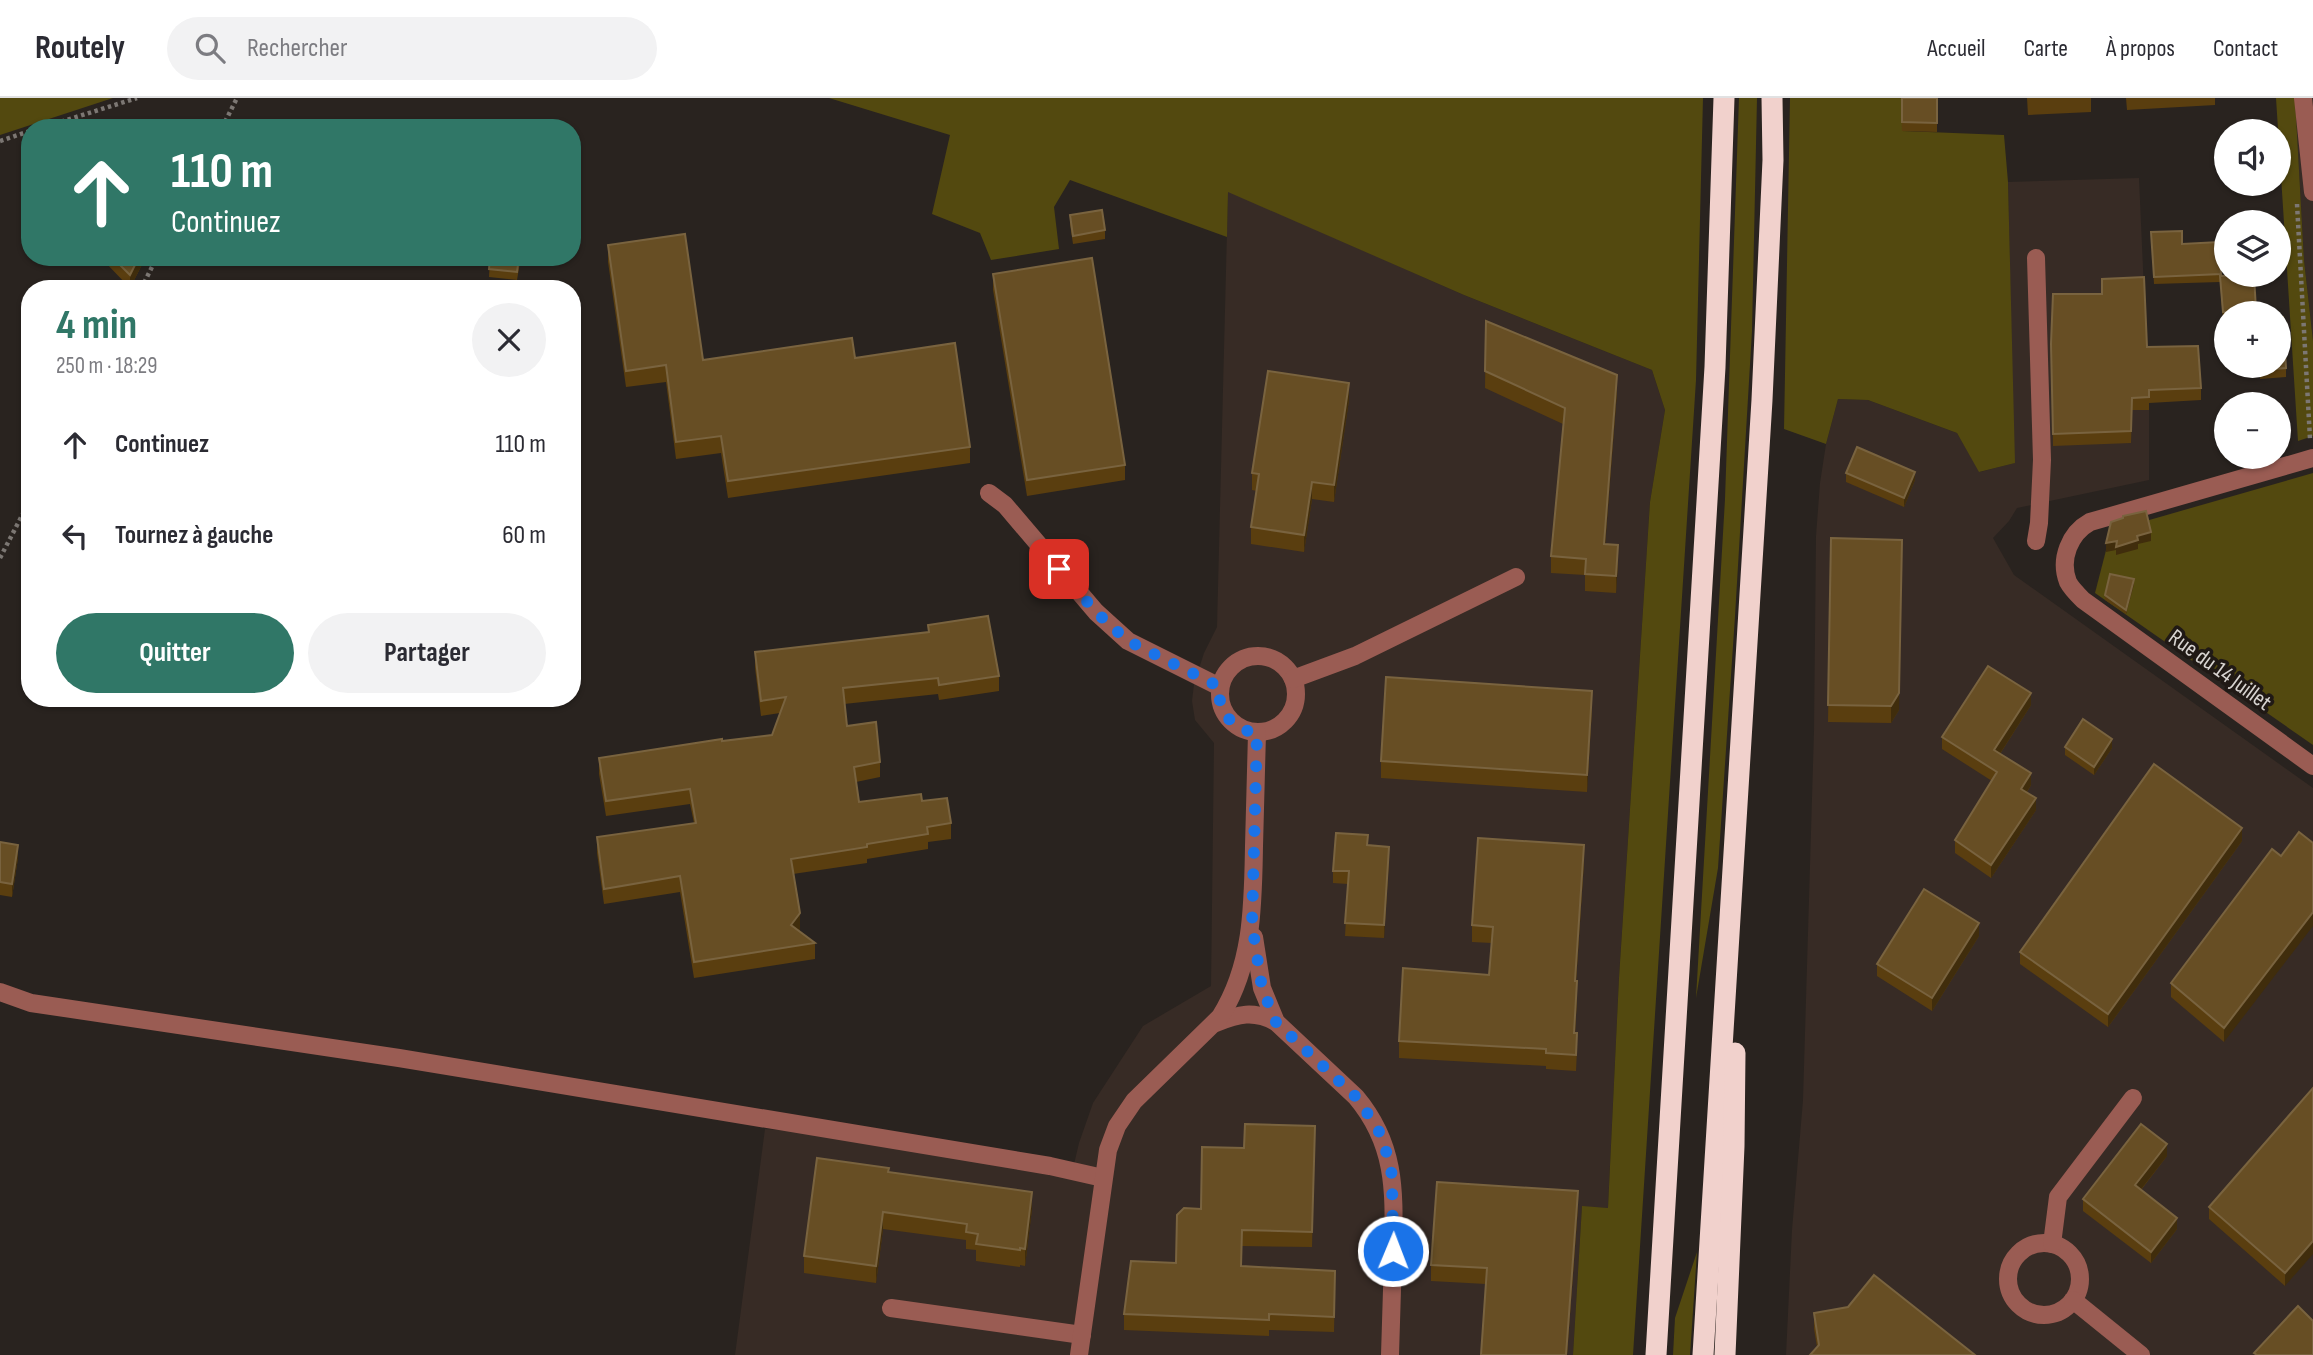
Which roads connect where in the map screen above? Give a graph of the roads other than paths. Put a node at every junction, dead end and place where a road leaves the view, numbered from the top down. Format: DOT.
graph roads {
  1 [pos="1724,98"];
  2 [pos="1772,98"];
  3 [pos="2303,98"];
  4 [pos="2313,192"];
  5 [pos="2036,258"];
  6 [pos="2313,458"];
  7 [pos="989,493"];
  8 [pos="2036,541"];
  9 [pos="1516,577"];
  10 [pos="1293,679"];
  11 [pos="1220,687"];
  12 [pos="1257,733"];
  13 [pos="2313,766"];
  14 [pos="1733,872"];
  15 [pos="1252,924"];
  16 [pos="0,992"];
  17 [pos="1276,1022"];
  18 [pos="1215,1024"];
  19 [pos="2133,1098"];
  20 [pos="1103,1178"];
  21 [pos="2052,1244"];
  22 [pos="2073,1300"];
  23 [pos="891,1308"];
  24 [pos="1082,1335"];
  25 [pos="1079,1355"];
  26 [pos="1391,1355"];
  27 [pos="1656,1355"];
  28 [pos="1703,1355"];
  29 [pos="1725,1355"];
  30 [pos="2141,1355"];
  1 -- 27 [label="highway"];
  2 -- 14 [label="highway"];
  3 -- 4 [label="street"];
  5 -- 8 [label="street"];
  6 -- 13 [label="street, Rue du 14 Juillet"];
  7 -- 11 [label="street"];
  9 -- 10 [label="street"];
  10 -- 11 [label="street"];
  10 -- 12 [label="street"];
  11 -- 12 [label="street"];
  12 -- 15 [label="street"];
  14 -- 28 [label="highway"];
  14 -- 29 [label="highway"];
  15 -- 17 [label="street"];
  15 -- 18 [label="street"];
  16 -- 20 [label="street"];
  17 -- 18 [label="street"];
  17 -- 26 [label="street"];
  18 -- 20 [label="street"];
  19 -- 21 [label="street"];
  20 -- 24 [label="street"];
  21 -- 22 [label="street"];
  21 -- 22 [label="street"];
  22 -- 30 [label="street"];
  23 -- 24 [label="street"];
  24 -- 25 [label="street"];
}
